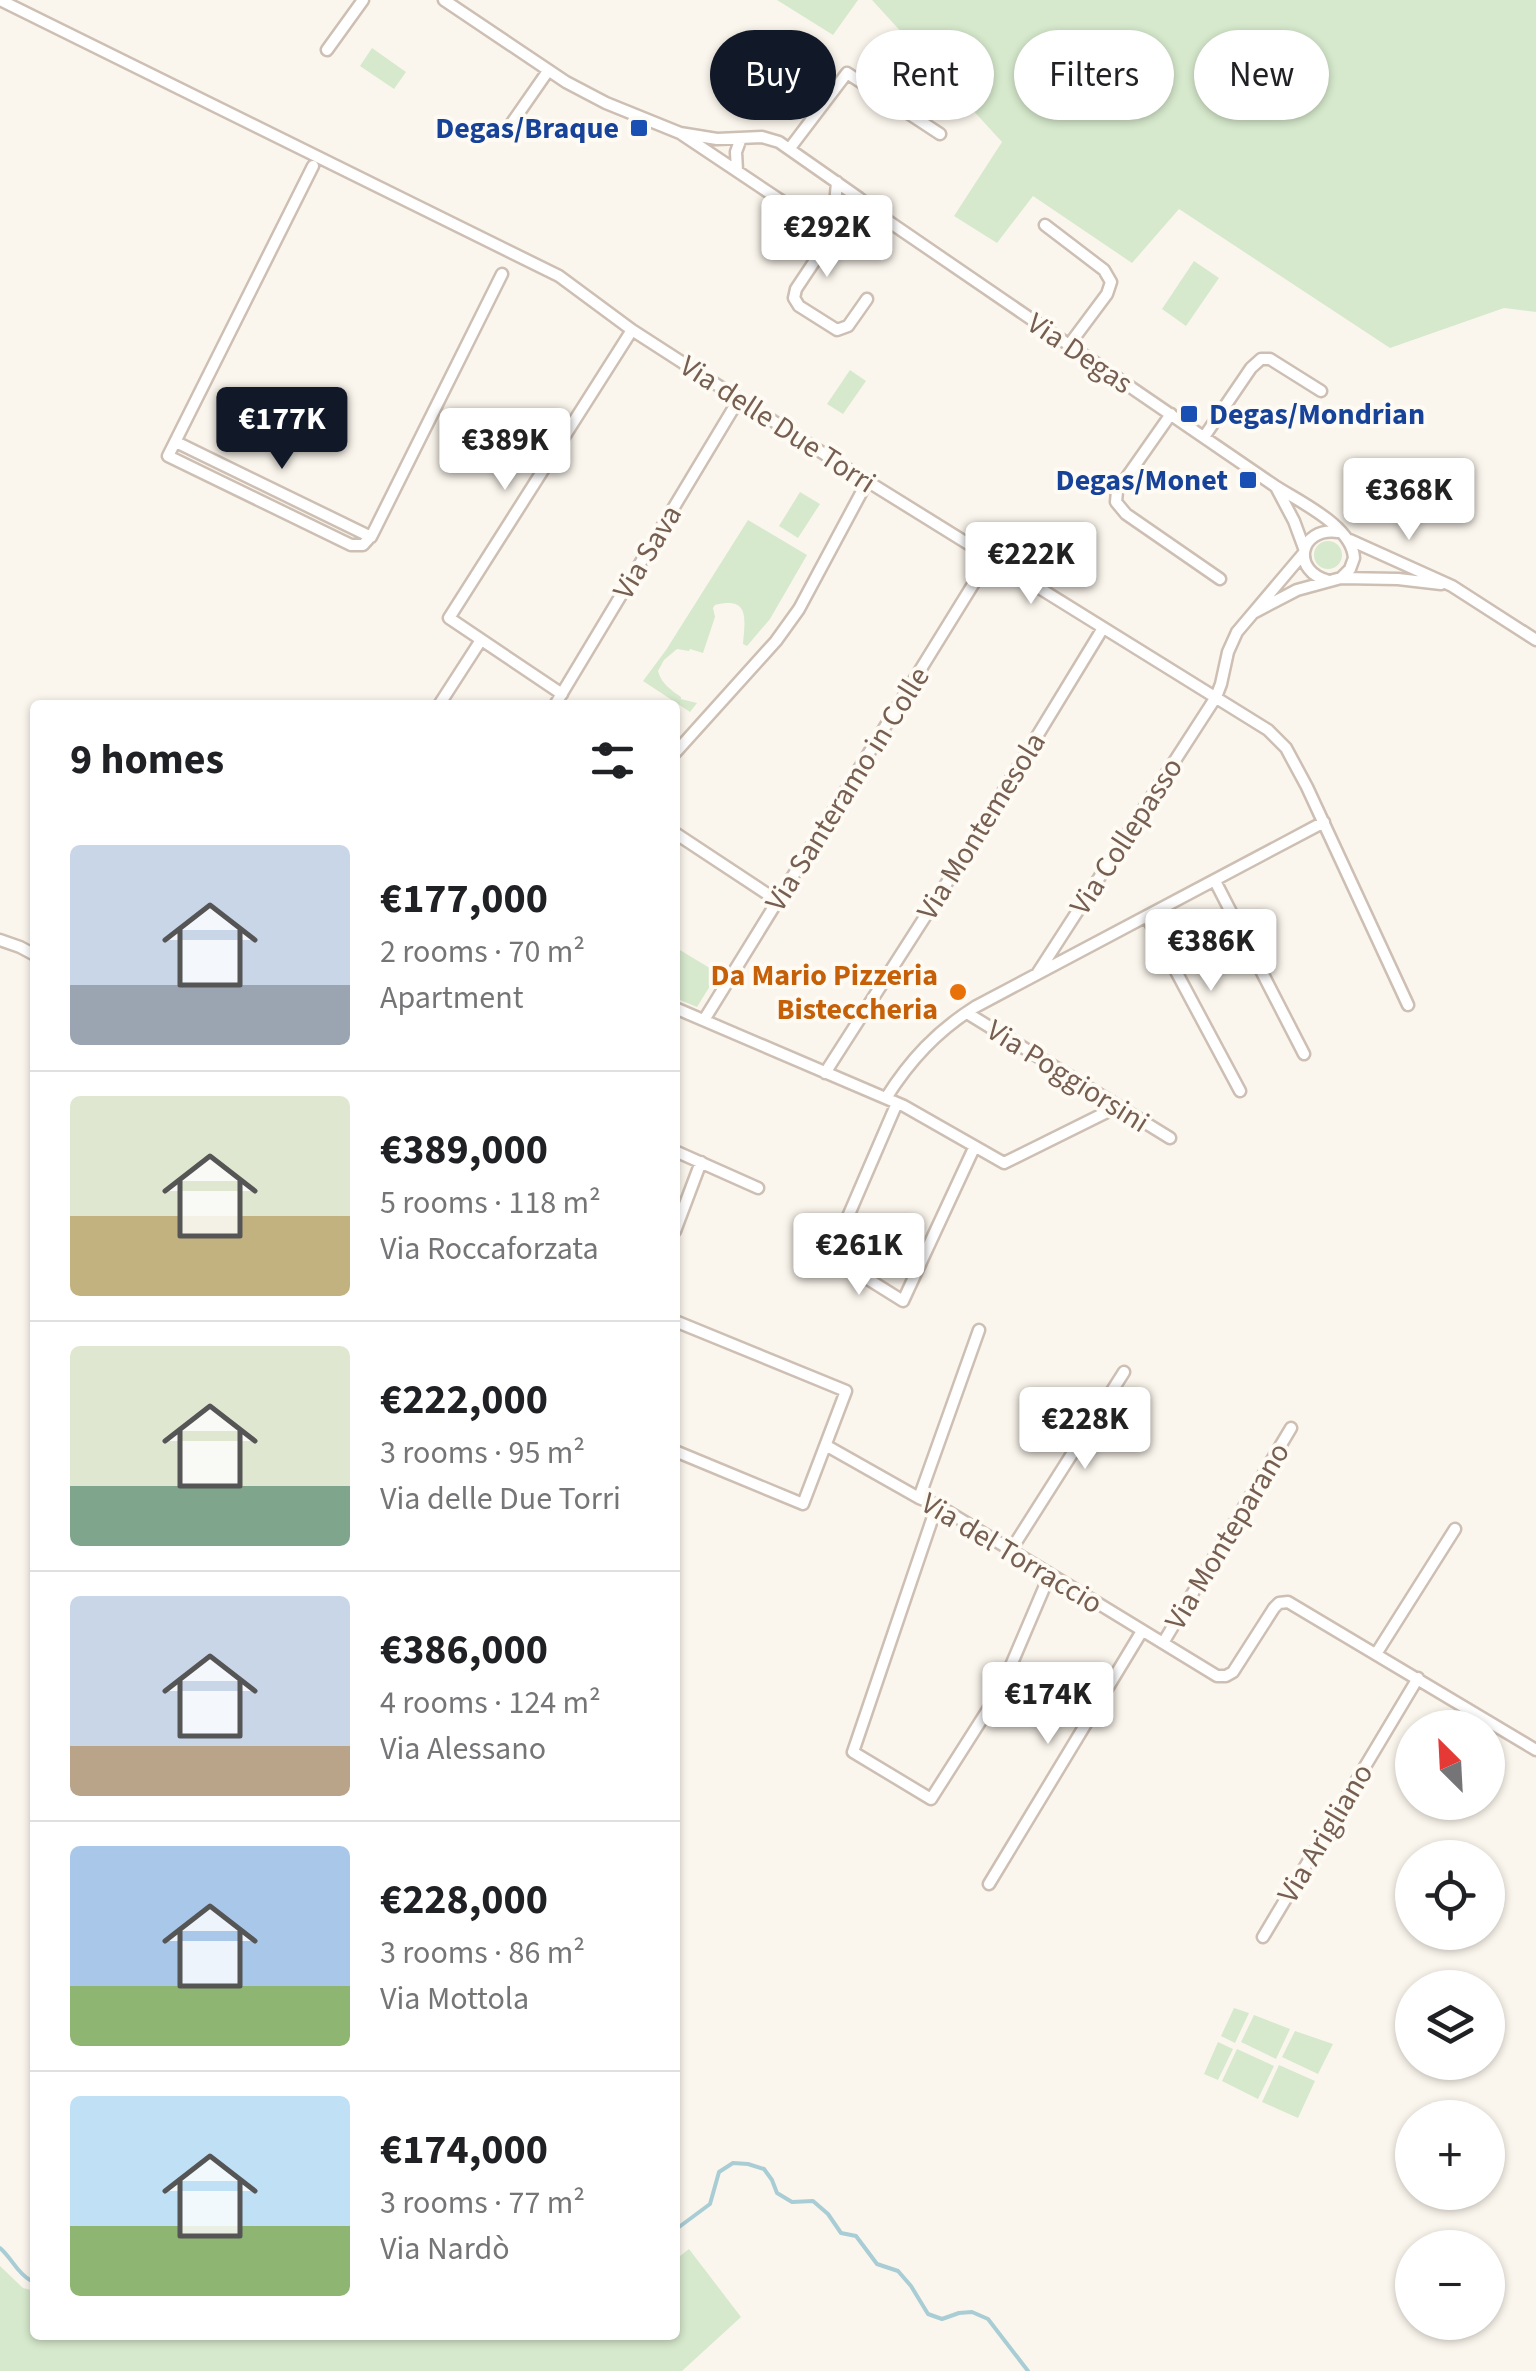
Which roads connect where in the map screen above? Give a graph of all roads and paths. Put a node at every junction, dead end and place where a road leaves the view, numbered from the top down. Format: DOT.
graph roads {
  1 [pos="0,0"];
  2 [pos="363,0"];
  3 [pos="444,0"];
  4 [pos="327,50"];
  5 [pos="548,71"];
  6 [pos="507,130"];
  7 [pos="680,133"];
  8 [pos="940,134"];
  9 [pos="742,138"];
  10 [pos="790,148"];
  11 [pos="313,166"];
  12 [pos="736,170"];
  13 [pos="838,182"];
  14 [pos="829,219"];
  15 [pos="884,220"];
  16 [pos="1045,225"];
  17 [pos="502,274"];
  18 [pos="867,299"];
  19 [pos="632,330"];
  20 [pos="1069,345"];
  21 [pos="1321,391"];
  22 [pos="740,399"];
  23 [pos="1170,414"];
  24 [pos="1204,438"];
  25 [pos="176,442"];
  26 [pos="867,482"];
  27 [pos="1275,486"];
  28 [pos="1345,536"];
  29 [pos="371,538"];
  30 [pos="1304,551"];
  31 [pos="990,557"];
  32 [pos="1220,580"];
  33 [pos="1335,580"];
  34 [pos="1452,586"];
  35 [pos="1255,612"];
  36 [pos="1103,628"];
  37 [pos="481,640"];
  38 [pos="1536,640"];
  39 [pos="562,694"];
  40 [pos="1216,697"];
  41 [pos="442,700"];
  42 [pos="558,700"];
  43 [pos="680,747"];
  44 [pos="1324,822"];
  45 [pos="680,836"];
  46 [pos="1216,881"];
  47 [pos="778,901"];
  48 [pos="1148,916"];
  49 [pos="0,940"];
  50 [pos="30,953"];
  51 [pos="1036,975"];
  52 [pos="1408,1005"];
  53 [pos="680,1010"];
  54 [pos="966,1013"];
  55 [pos="704,1020"];
  56 [pos="1304,1054"];
  57 [pos="825,1072"];
  58 [pos="1240,1091"];
  59 [pos="891,1100"];
  60 [pos="1118,1107"];
  61 [pos="1170,1138"];
  62 [pos="974,1148"];
  63 [pos="680,1153"];
  64 [pos="700,1162"];
  65 [pos="758,1188"];
  66 [pos="680,1217"];
  67 [pos="680,1323"];
  68 [pos="980,1330"];
  69 [pos="1124,1372"];
  70 [pos="1291,1428"];
  71 [pos="827,1446"];
  72 [pos="680,1453"];
  73 [pos="919,1498"];
  74 [pos="937,1505"];
  75 [pos="1455,1530"];
  76 [pos="1012,1550"];
  77 [pos="1050,1574"];
  78 [pos="1142,1631"];
  79 [pos="1164,1643"];
  80 [pos="1376,1654"];
  81 [pos="1418,1678"];
  82 [pos="1536,1750"];
  83 [pos="989,1884"];
  84 [pos="1262,1937"];
  1 -- 19 [label="street, Via delle Due Torri"];
  2 -- 4 [label="street"];
  3 -- 5 [label="street, Via Degas"];
  5 -- 6 [label="street"];
  5 -- 7 [label="street, Via Degas"];
  7 -- 9 [label="street, Via Degas"];
  7 -- 12 [label="street, Via Degas"];
  8 -- 10 [label="street"];
  9 -- 10 [label="street, Via Degas"];
  9 -- 12 [label="street"];
  10 -- 13 [label="street, Via Degas"];
  11 -- 25 [label="street"];
  12 -- 14 [label="street, Via Degas"];
  13 -- 14 [label="street"];
  13 -- 15 [label="street, Via Degas"];
  14 -- 15 [label="street, Via Degas"];
  14 -- 18 [label="street"];
  15 -- 20 [label="street, Via Degas"];
  16 -- 20 [label="street"];
  17 -- 29 [label="street"];
  19 -- 22 [label="street, Via delle Due Torri"];
  19 -- 37 [label="street"];
  20 -- 23 [label="street, Via Degas"];
  21 -- 24 [label="street"];
  22 -- 26 [label="street, Via delle Due Torri"];
  22 -- 39 [label="street, Via Sava"];
  23 -- 24 [label="street, Via Degas"];
  23 -- 32 [label="street"];
  24 -- 27 [label="street, Via Degas"];
  25 -- 29 [label="street"];
  25 -- 29 [label="street"];
  26 -- 31 [label="street, Via delle Due Torri"];
  26 -- 43 [label="street"];
  27 -- 28 [label="street, Via Degas"];
  27 -- 30 [label="street, Via Degas"];
  28 -- 30 [label="street"];
  28 -- 33 [label="street"];
  28 -- 34 [label="street, Via Degas"];
  30 -- 33 [label="street"];
  30 -- 35 [label="street"];
  31 -- 36 [label="street, Via delle Due Torri"];
  31 -- 47 [label="street, Via Santeramo in Colle"];
  33 -- 34 [label="street"];
  33 -- 35 [label="street"];
  34 -- 38 [label="street, Via Degas"];
  35 -- 40 [label="street"];
  36 -- 40 [label="street, Via delle Due Torri"];
  36 -- 57 [label="street, Via Montemesola"];
  37 -- 39 [label="street"];
  37 -- 41 [label="street"];
  39 -- 42 [label="street, Via Sava"];
  40 -- 44 [label="street, Via delle Due Torri"];
  40 -- 51 [label="street, Via Collepasso"];
  44 -- 46 [label="street"];
  44 -- 52 [label="street, Via delle Due Torri"];
  45 -- 47 [label="street"];
  46 -- 48 [label="street"];
  46 -- 56 [label="street"];
  47 -- 55 [label="street, Via Santeramo in Colle"];
  48 -- 51 [label="street"];
  48 -- 58 [label="street"];
  49 -- 50 [label="street"];
  51 -- 54 [label="street"];
  53 -- 55 [label="street"];
  54 -- 59 [label="street"];
  54 -- 60 [label="street, Via Poggiorsini"];
  55 -- 57 [label="street"];
  57 -- 59 [label="street"];
  59 -- 62 [label="street"];
  59 -- 62 [label="street"];
  60 -- 61 [label="street, Via Poggiorsini"];
  60 -- 62 [label="street"];
  63 -- 64 [label="street"];
  64 -- 65 [label="street"];
  64 -- 66 [label="street"];
  67 -- 71 [label="street"];
  68 -- 73 [label="street"];
  69 -- 76 [label="street"];
  70 -- 79 [label="street, Via Monteparano"];
  71 -- 72 [label="street"];
  71 -- 73 [label="street, Via del Torraccio"];
  73 -- 74 [label="street, Via del Torraccio"];
  74 -- 76 [label="street, Via del Torraccio"];
  74 -- 77 [label="street"];
  75 -- 80 [label="street"];
  76 -- 77 [label="street, Via del Torraccio"];
  77 -- 78 [label="street, Via del Torraccio"];
  78 -- 79 [label="street, Via del Torraccio"];
  78 -- 83 [label="street"];
  79 -- 80 [label="street, Via del Torraccio"];
  80 -- 81 [label="street, Via del Torraccio"];
  81 -- 82 [label="street, Via del Torraccio"];
  81 -- 84 [label="street, Via Arigliano"];
}
